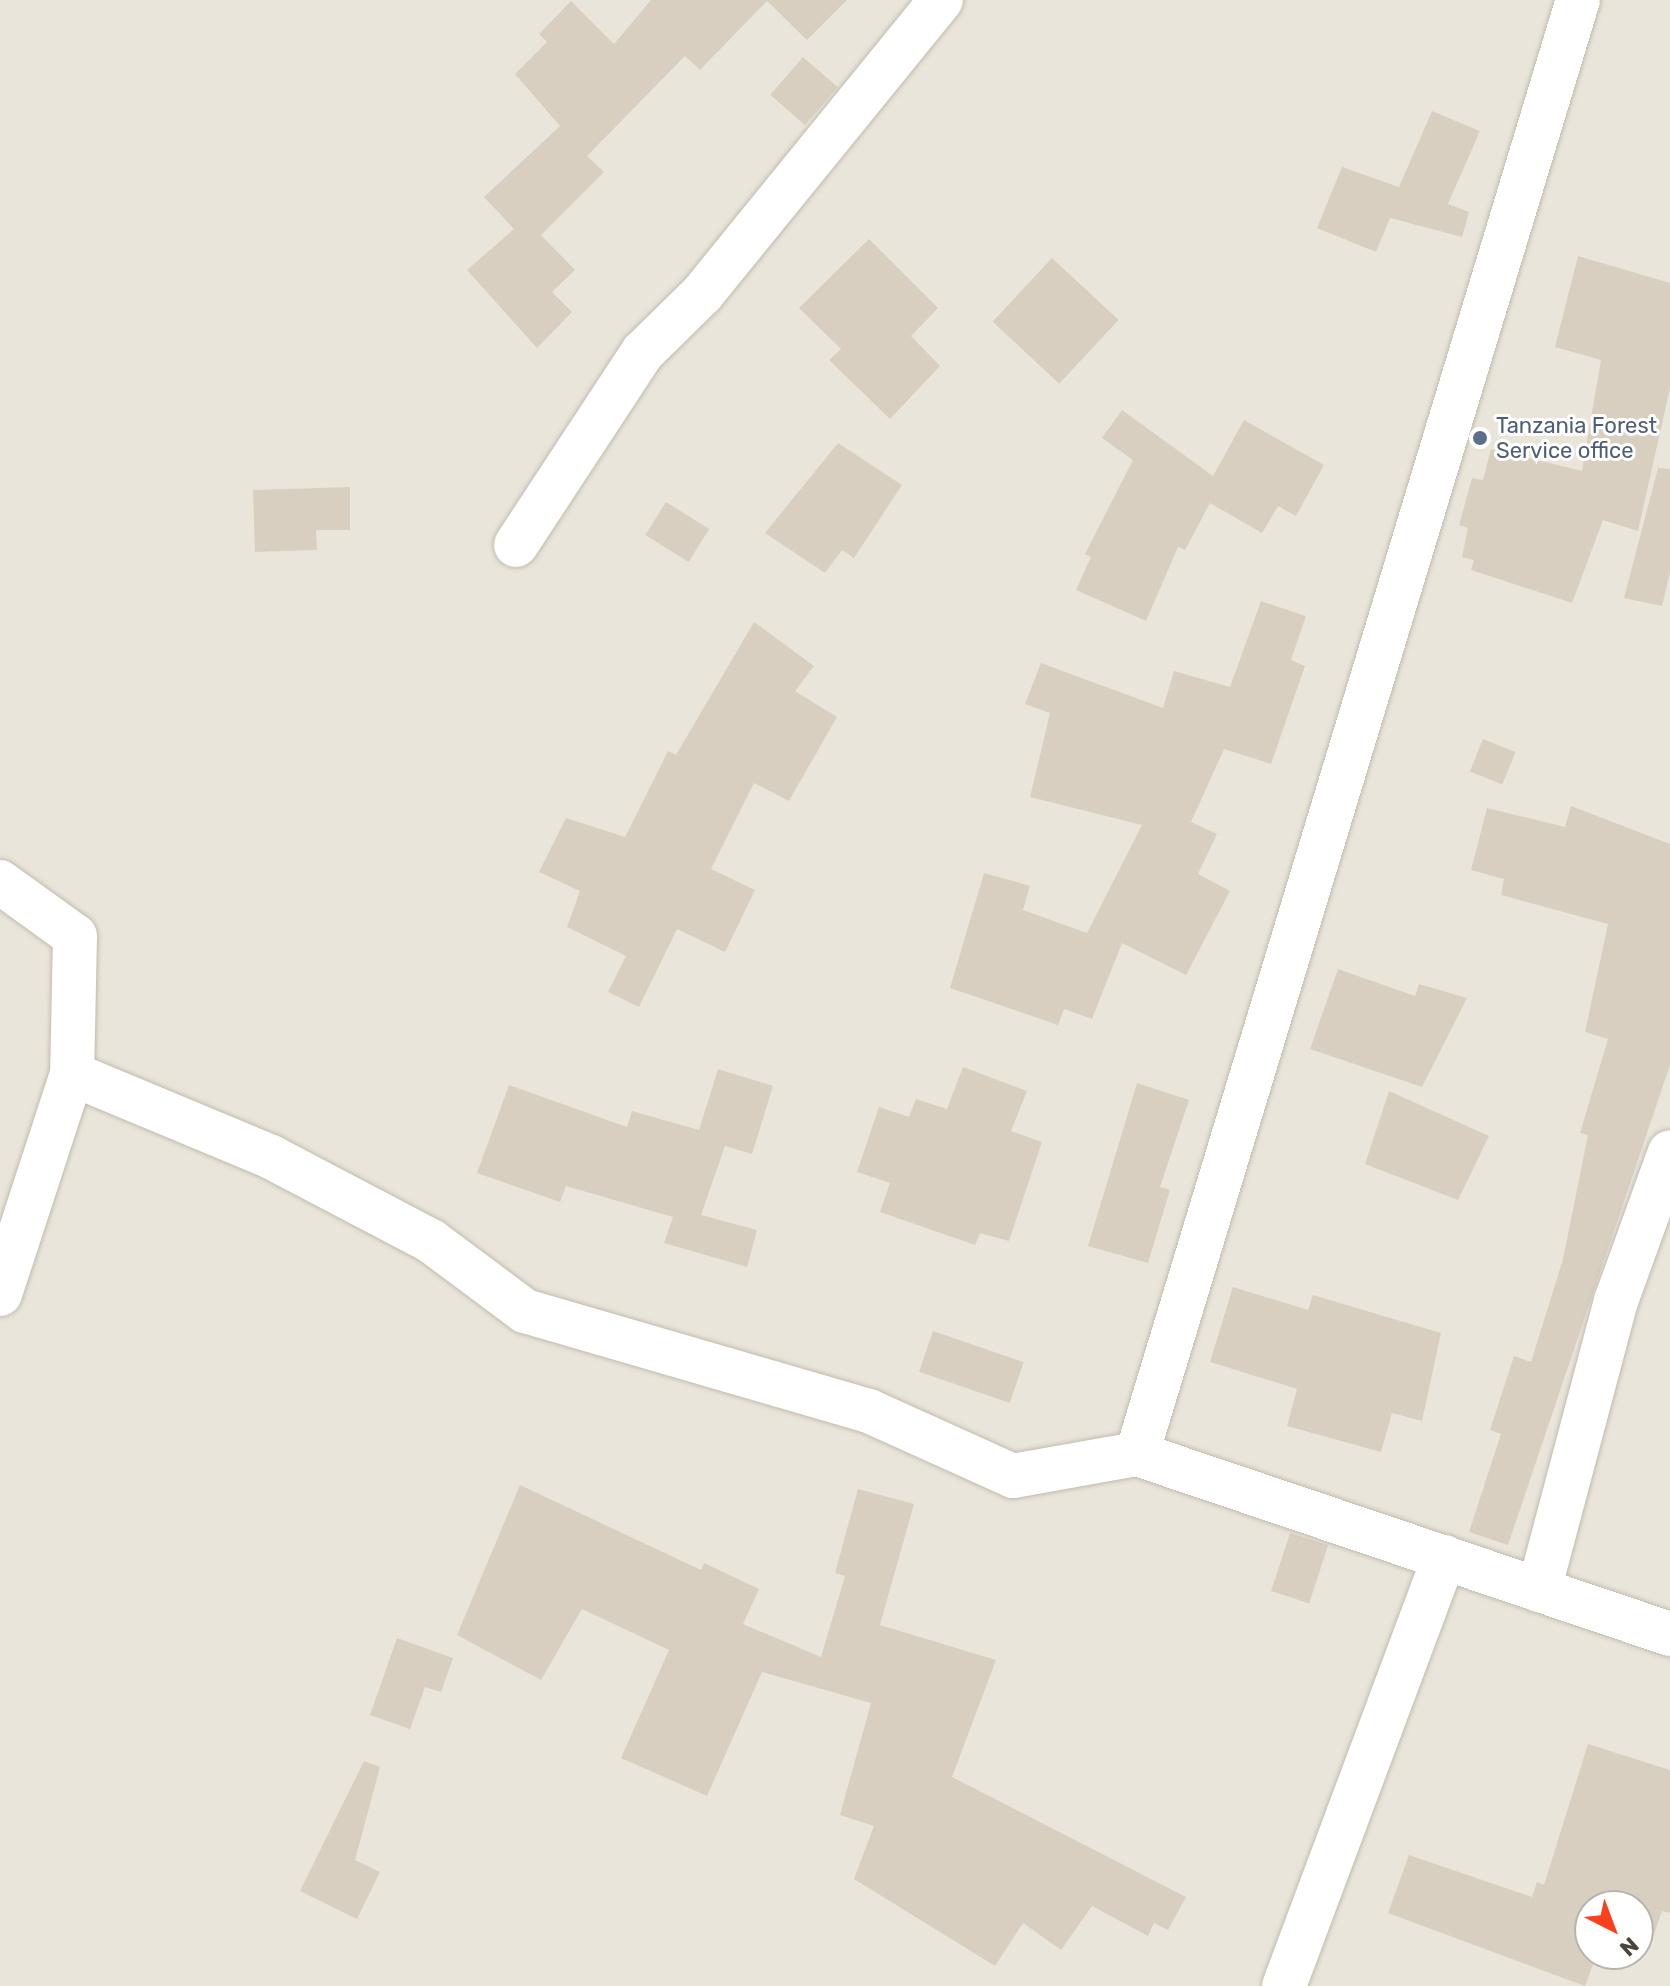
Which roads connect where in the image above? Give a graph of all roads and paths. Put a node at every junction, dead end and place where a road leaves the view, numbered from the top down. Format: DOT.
graph roads {
  1 [pos="941,0"];
  2 [pos="1578,0"];
  3 [pos="516,545"];
  4 [pos="0,882"];
  5 [pos="72,1074"];
  6 [pos="1670,1152"];
  7 [pos="0,1294"];
  8 [pos="1137,1454"];
  9 [pos="1444,1557"];
  10 [pos="1539,1590"];
  11 [pos="1670,1634"];
  12 [pos="1284,1986"];
  1 -- 3 [label="street"];
  2 -- 8 [label="street"];
  4 -- 5 [label="street"];
  5 -- 7 [label="street"];
  5 -- 8 [label="street"];
  6 -- 10 [label="street"];
  8 -- 9 [label="street"];
  9 -- 10 [label="street"];
  9 -- 12 [label="street"];
  10 -- 11 [label="street"];
}
